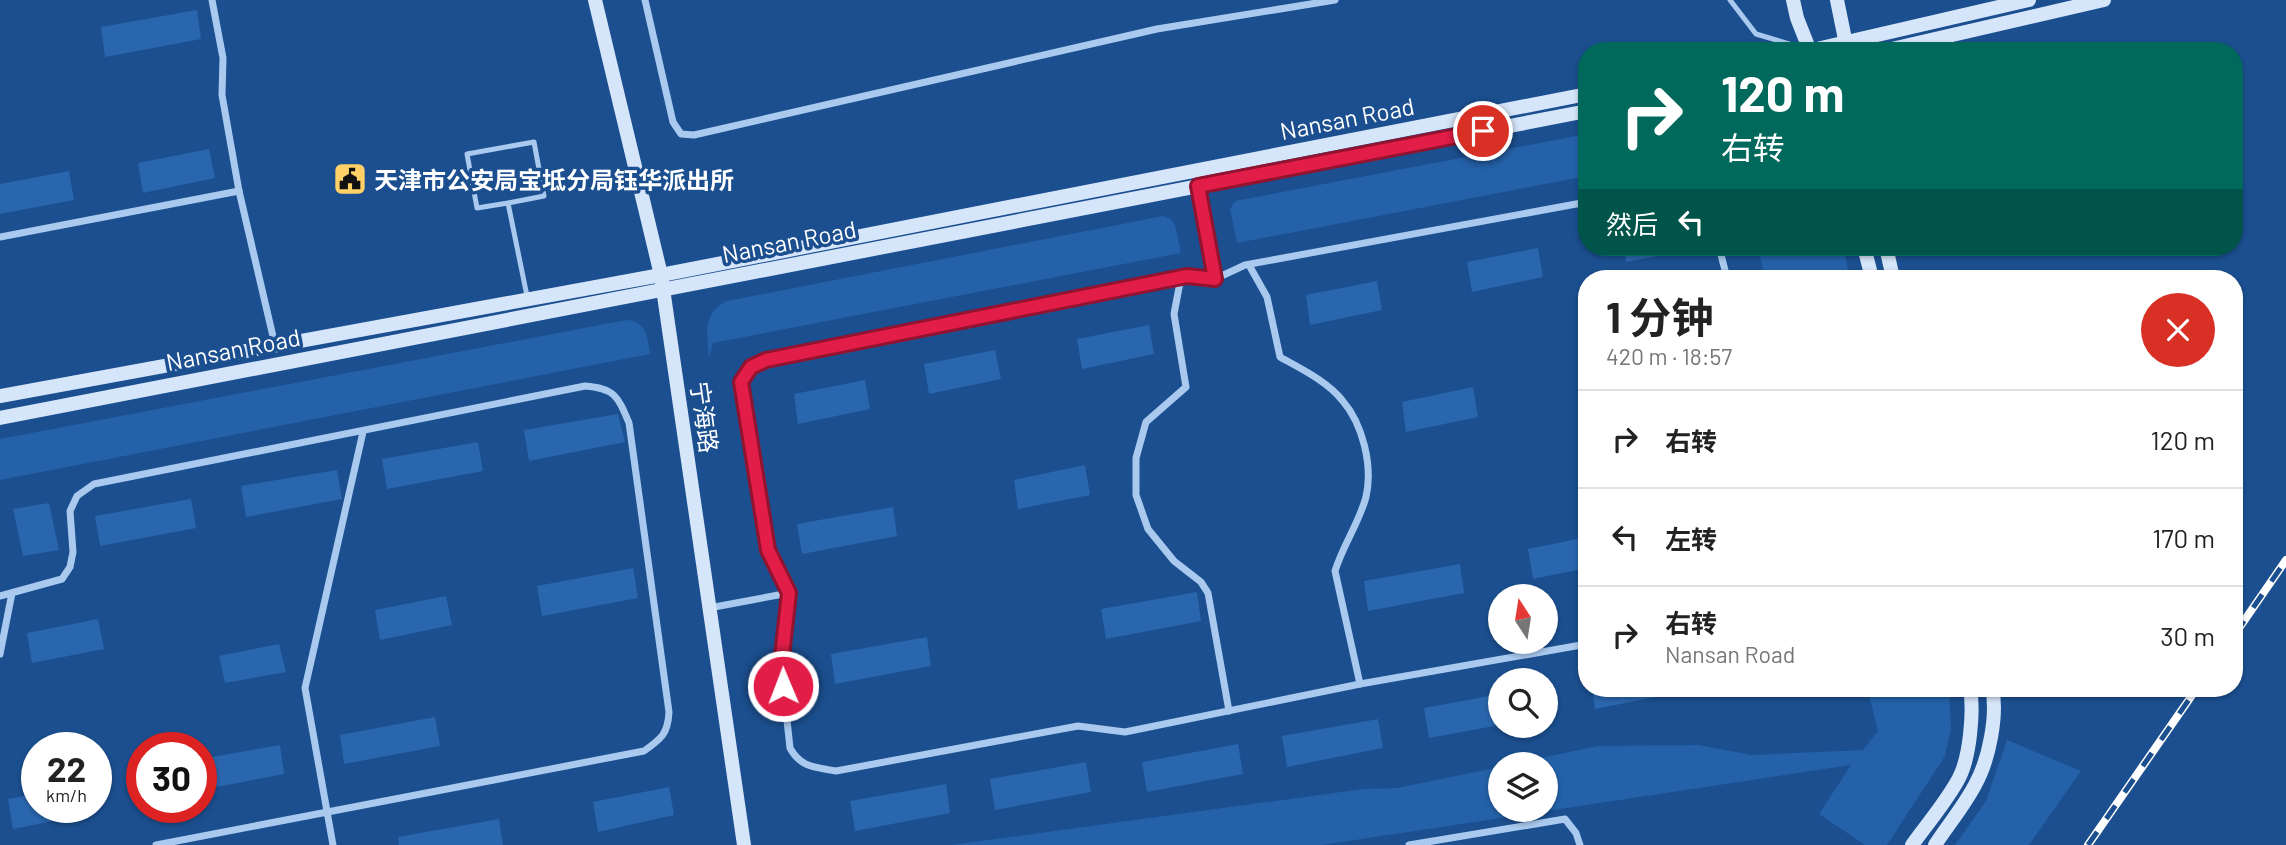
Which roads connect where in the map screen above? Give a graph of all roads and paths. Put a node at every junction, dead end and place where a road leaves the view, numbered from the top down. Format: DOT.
graph roads {
  1 [pos="212,0"];
  2 [pos="595,0"];
  3 [pos="645,0"];
  4 [pos="1335,0"];
  5 [pos="1730,0"];
  6 [pos="1793,0"];
  7 [pos="1837,0"];
  8 [pos="2029,0"];
  9 [pos="2104,0"];
  10 [pos="1781,42"];
  11 [pos="1806,42"];
  12 [pos="1846,42"];
  13 [pos="1866,42"];
  14 [pos="1923,42"];
  15 [pos="1578,96"];
  16 [pos="1578,113"];
  17 [pos="1198,186"];
  18 [pos="239,191"];
  19 [pos="508,203"];
  20 [pos="1578,204"];
  21 [pos="0,237"];
  22 [pos="1249,265"];
  23 [pos="1181,277"];
  24 [pos="1215,279"];
  25 [pos="662,282"];
  26 [pos="528,299"];
  27 [pos="275,345"];
  28 [pos="0,396"];
  29 [pos="0,418"];
  30 [pos="363,432"];
  31 [pos="12,593"];
  32 [pos="789,593"];
  33 [pos="0,596"];
  34 [pos="709,608"];
  35 [pos="1578,646"];
  36 [pos="0,654"];
  37 [pos="1360,684"];
  38 [pos="1971,697"];
  39 [pos="1994,697"];
  40 [pos="1228,711"];
  41 [pos="327,812"];
  42 [pos="156,845"];
  43 [pos="333,845"];
  44 [pos="744,845"];
  45 [pos="1409,845"];
  46 [pos="1580,845"];
  47 [pos="1912,845"];
  48 [pos="1935,845"];
  1 -- 18 [label="street"];
  2 -- 25 [label="street, 宁海路"];
  3 -- 4 [label="street"];
  5 -- 10 [label="lane"];
  6 -- 11 [label="street"];
  7 -- 12 [label="street"];
  8 -- 13 [label="street"];
  9 -- 14 [label="street"];
  15 -- 25 [label="street, Nansan Road"];
  16 -- 17 [label="street, Nansan Road"];
  17 -- 24 [label="street"];
  17 -- 25 [label="street, Nansan Road"];
  18 -- 21 [label="street"];
  18 -- 27 [label="street"];
  19 -- 19 [label="lane"];
  19 -- 26 [label="lane"];
  20 -- 22 [label="street"];
  22 -- 24 [label="street"];
  22 -- 37 [label="street"];
  23 -- 24 [label="street"];
  23 -- 32 [label="street"];
  23 -- 40 [label="street"];
  25 -- 26 [label="street, Nansan Road"];
  25 -- 29 [label="street, Nansan Road"];
  25 -- 34 [label="street, 宁海路"];
  26 -- 27 [label="street, Nansan Road"];
  27 -- 28 [label="street, Nansan Road"];
  30 -- 31 [label="street"];
  30 -- 41 [label="street"];
  30 -- 41 [label="street"];
  31 -- 33 [label="street"];
  31 -- 36 [label="street"];
  32 -- 34 [label="street"];
  32 -- 40 [label="street"];
  34 -- 44 [label="street, 宁海路"];
  35 -- 37 [label="street"];
  37 -- 40 [label="street"];
  38 -- 47 [label="street"];
  39 -- 48 [label="street"];
  41 -- 42 [label="street"];
  41 -- 43 [label="street"];
  45 -- 46 [label="street"];
}
